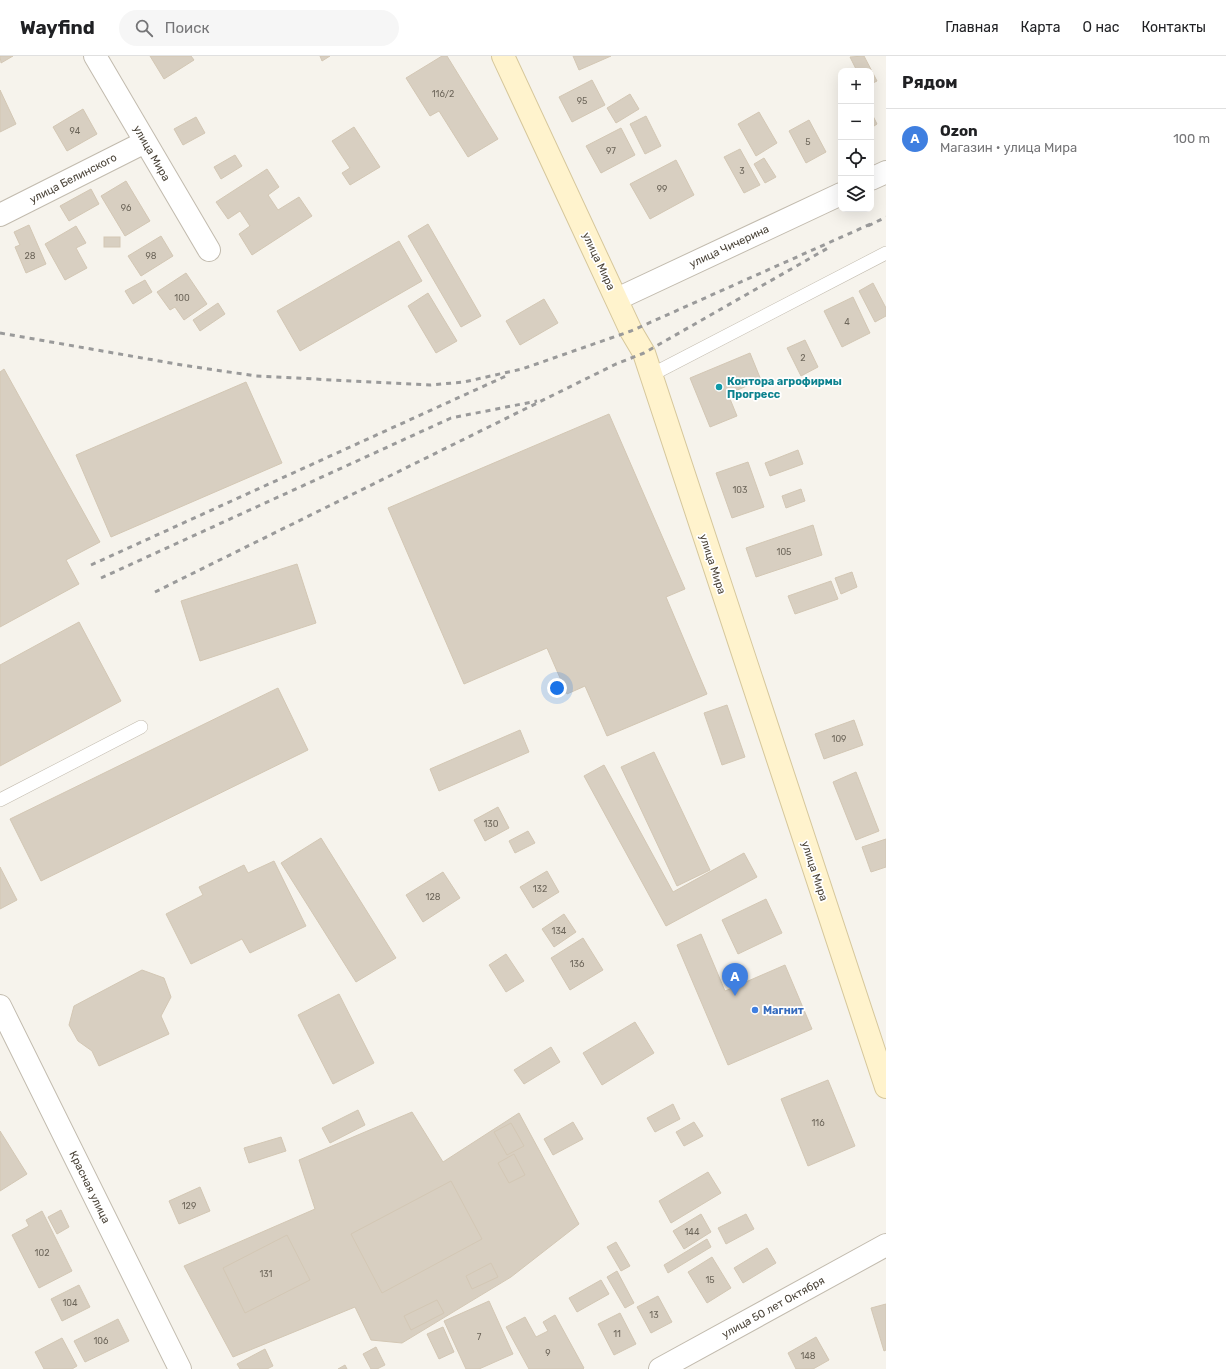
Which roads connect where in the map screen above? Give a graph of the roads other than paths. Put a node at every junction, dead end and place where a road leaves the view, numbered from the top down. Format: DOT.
graph roads {
  1 [pos="95,56"];
  2 [pos="503,56"];
  3 [pos="145,142"];
  4 [pos="886,172"];
  5 [pos="874,178"];
  6 [pos="838,195"];
  7 [pos="0,214"];
  8 [pos="208,250"];
  9 [pos="886,253"];
  10 [pos="617,299"];
  11 [pos="651,374"];
  12 [pos="141,727"];
  13 [pos="0,800"];
  14 [pos="0,1006"];
  15 [pos="886,1087"];
  16 [pos="886,1245"];
  17 [pos="180,1369"];
  18 [pos="660,1369"];
  1 -- 3 [label="street, улица Мира"];
  2 -- 10 [label="street, улица Мира"];
  3 -- 7 [label="street, улица Белинского"];
  3 -- 8 [label="street, улица Мира"];
  4 -- 5 [label="street"];
  6 -- 10 [label="street, улица Чичерина"];
  9 -- 11 [label="lane"];
  10 -- 11 [label="street, улица Мира"];
  11 -- 15 [label="street, улица Мира"];
  12 -- 13 [label="lane"];
  14 -- 17 [label="street, Красная улица"];
  16 -- 18 [label="street, улица 50 лет Октября"];
}
